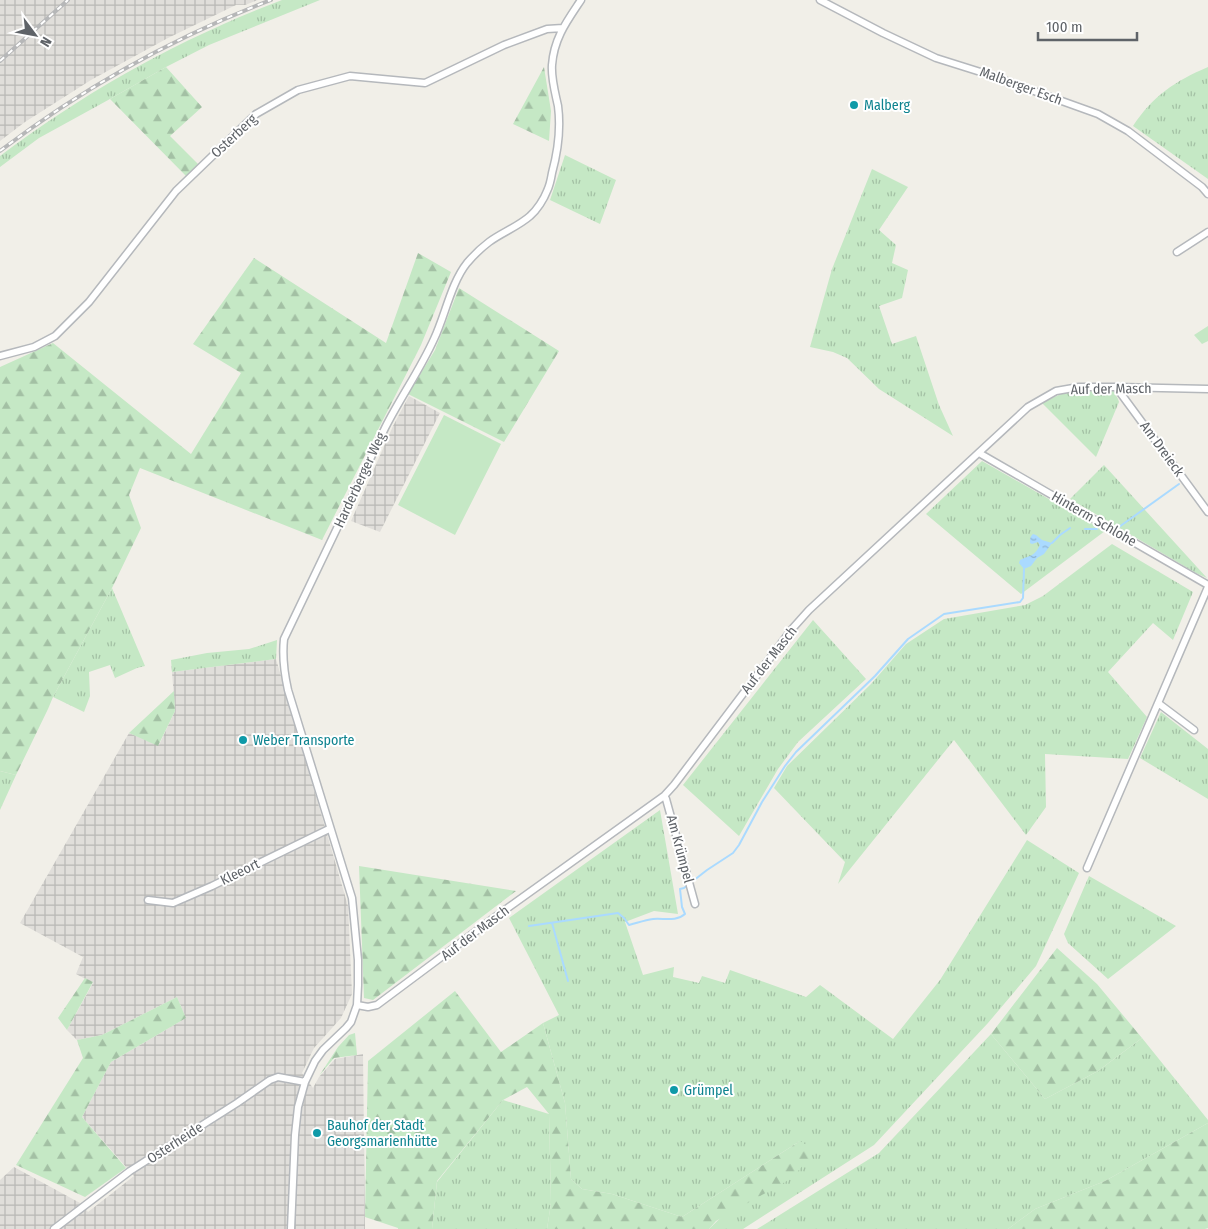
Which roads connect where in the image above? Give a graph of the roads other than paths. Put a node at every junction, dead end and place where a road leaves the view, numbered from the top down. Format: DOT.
graph roads {
  1 [pos="581,0"];
  2 [pos="820,0"];
  3 [pos="563,28"];
  4 [pos="1208,194"];
  5 [pos="1208,232"];
  6 [pos="1177,252"];
  7 [pos="0,356"];
  8 [pos="1116,387"];
  9 [pos="1208,389"];
  10 [pos="979,453"];
  11 [pos="1208,512"];
  12 [pos="1208,586"];
  13 [pos="1158,703"];
  14 [pos="1194,730"];
  15 [pos="664,796"];
  16 [pos="330,829"];
  17 [pos="1086,868"];
  18 [pos="148,900"];
  19 [pos="695,904"];
  20 [pos="357,1005"];
  21 [pos="305,1082"];
  22 [pos="54,1229"];
  23 [pos="291,1229"];
  1 -- 3 [label="street, Harderberger Weg"];
  2 -- 4 [label="street, Malberger Esch"];
  3 -- 7 [label="street, Osterberg"];
  3 -- 16 [label="street, Harderberger Weg"];
  5 -- 6 [label="street"];
  8 -- 9 [label="street, Auf der Masch"];
  8 -- 10 [label="street, Auf der Masch"];
  8 -- 11 [label="street, Am Dreieck"];
  10 -- 12 [label="street, Hinterm Schlohe"];
  10 -- 15 [label="street, Auf der Masch"];
  12 -- 13 [label="street"];
  13 -- 14 [label="street"];
  13 -- 17 [label="street"];
  15 -- 19 [label="street, Am Krümpel"];
  15 -- 20 [label="street, Auf der Masch"];
  16 -- 18 [label="street, Kleeort"];
  16 -- 20 [label="street, Harderberger Weg"];
  20 -- 21 [label="street"];
  21 -- 22 [label="street, Osterheide"];
  21 -- 23 [label="street"];
}
